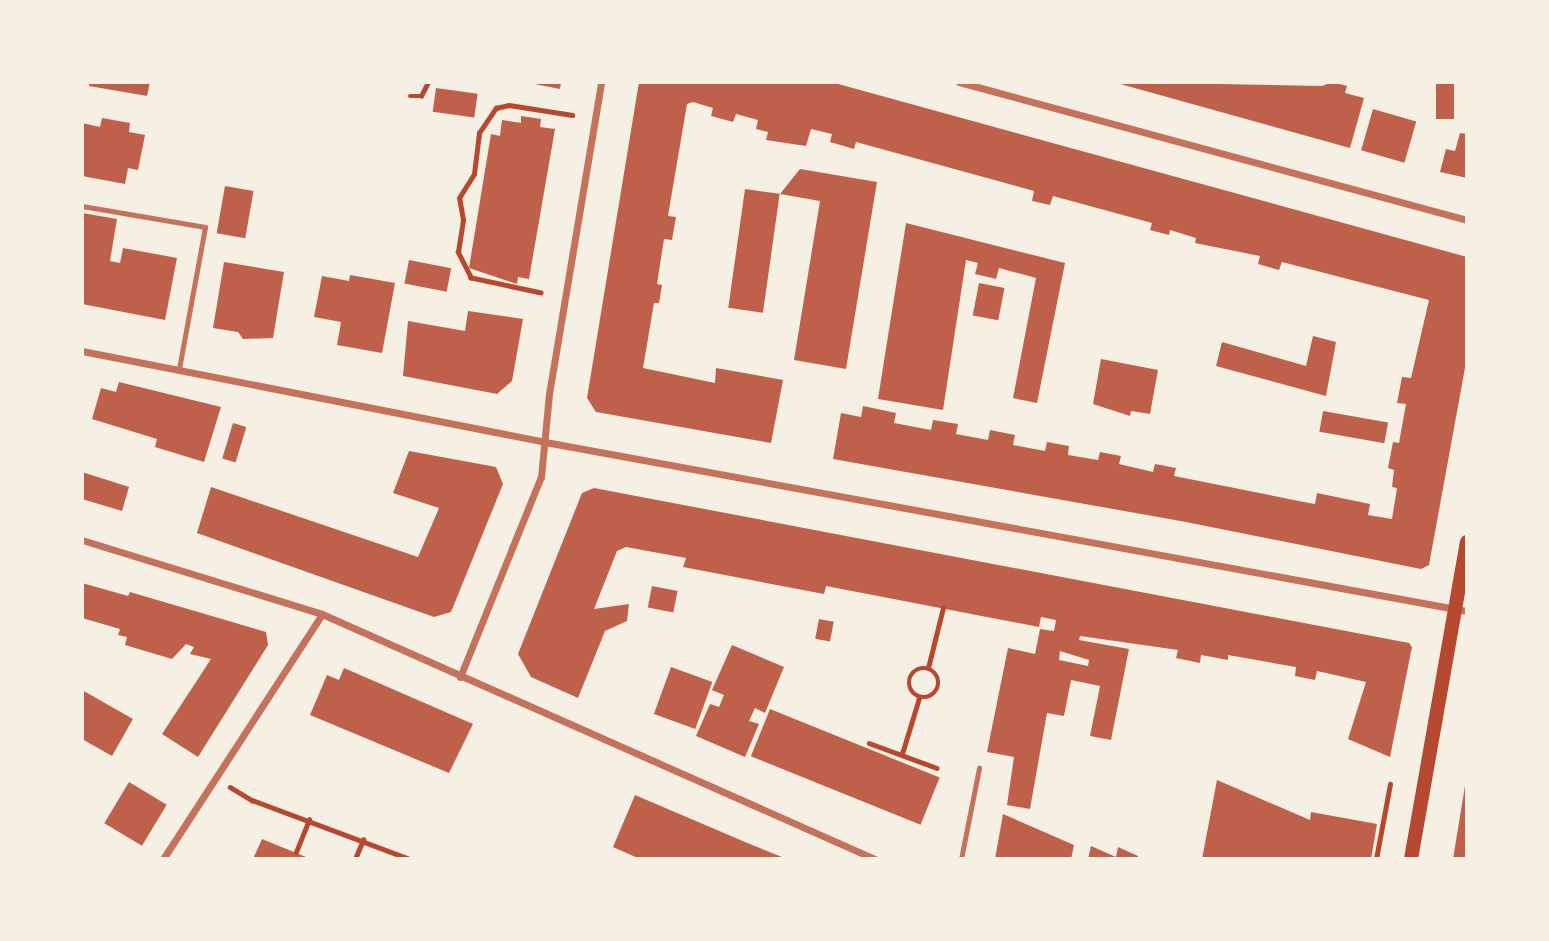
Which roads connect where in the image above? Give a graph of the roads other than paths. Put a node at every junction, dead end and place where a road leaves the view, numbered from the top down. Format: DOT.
graph roads {
  1 [pos="601,82"];
  2 [pos="959,82"];
  3 [pos="82,205"];
  4 [pos="1467,220"];
  5 [pos="82,351"];
  6 [pos="179,369"];
  7 [pos="545,442"];
  8 [pos="82,540"];
  9 [pos="1467,542"];
  10 [pos="1460,609"];
  11 [pos="321,614"];
  12 [pos="460,677"];
  13 [pos="979,768"];
  14 [pos="163,859"];
  15 [pos="875,859"];
  16 [pos="961,859"];
  17 [pos="1411,859"];
  1 -- 7 [label="street"];
  2 -- 4 [label="street"];
  3 -- 6 [label="lane"];
  5 -- 6 [label="street"];
  6 -- 7 [label="street"];
  7 -- 10 [label="street"];
  7 -- 12 [label="street"];
  8 -- 11 [label="street"];
  9 -- 10 [label="main road"];
  10 -- 17 [label="main road"];
  11 -- 12 [label="street"];
  11 -- 14 [label="street"];
  12 -- 15 [label="street"];
  13 -- 16 [label="lane"];
}
